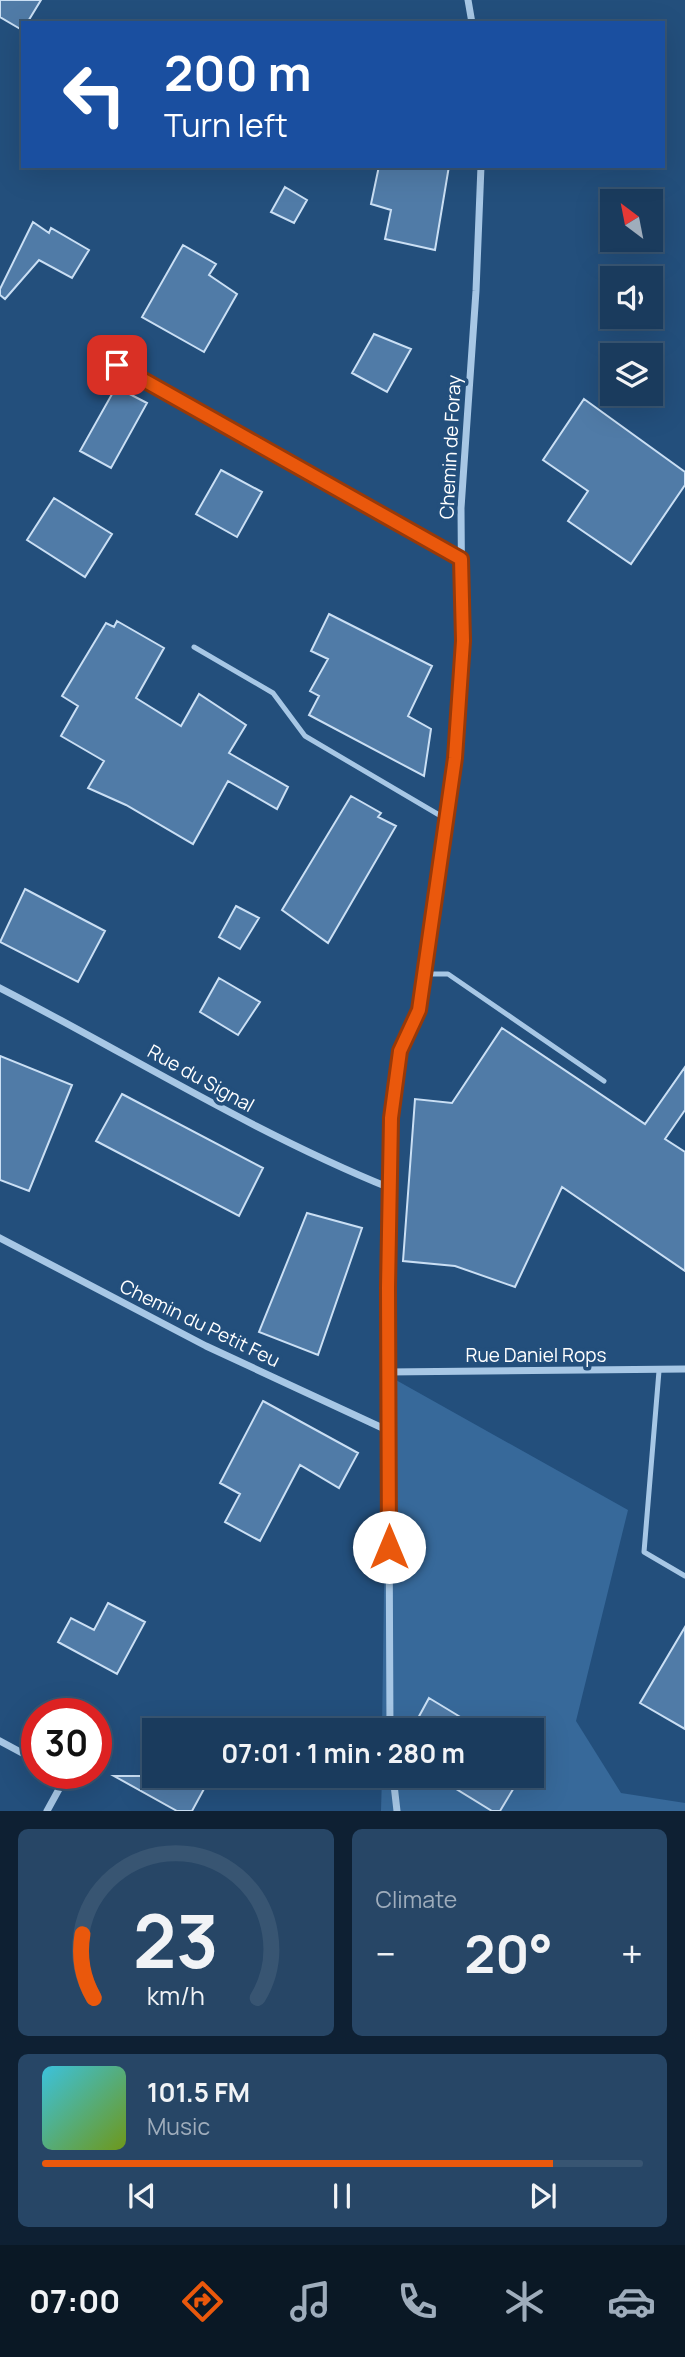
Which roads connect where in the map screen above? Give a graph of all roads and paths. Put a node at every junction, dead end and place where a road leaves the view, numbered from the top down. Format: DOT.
graph roads {
  1 [pos="468,0"];
  2 [pos="472,21"];
  3 [pos="481,168"];
  4 [pos="94,352"];
  5 [pos="461,559"];
  6 [pos="194,648"];
  7 [pos="446,819"];
  8 [pos="424,974"];
  9 [pos="0,988"];
  10 [pos="604,1080"];
  11 [pos="390,1188"];
  12 [pos="0,1238"];
  13 [pos="685,1369"];
  14 [pos="660,1371"];
  15 [pos="388,1372"];
  16 [pos="389,1431"];
  17 [pos="685,1576"];
  18 [pos="390,1718"];
  19 [pos="0,1741"];
  20 [pos="21,1752"];
  21 [pos="394,1788"];
  22 [pos="59,1789"];
  23 [pos="47,1811"];
  24 [pos="397,1811"];
  1 -- 2 [label="street"];
  3 -- 5 [label="street, Chemin de Foray"];
  4 -- 5 [label="street"];
  5 -- 7 [label="street, Chemin de Foray"];
  6 -- 7 [label="lane"];
  7 -- 8 [label="street, Chemin de Foray"];
  8 -- 10 [label="lane"];
  8 -- 11 [label="street, Chemin de Foray"];
  9 -- 11 [label="street, Rue du Signal"];
  11 -- 15 [label="street, Chemin de Foray"];
  12 -- 16 [label="street, Chemin du Petit Feu"];
  13 -- 14 [label="street, Rue Daniel Rops"];
  14 -- 15 [label="street, Rue Daniel Rops"];
  14 -- 17 [label="lane"];
  15 -- 16 [label="street, Chemin de Foray"];
  16 -- 18 [label="street, Chemin de Foray"];
  19 -- 20 [label="street"];
  21 -- 24 [label="street"];
  22 -- 23 [label="street"];
}
